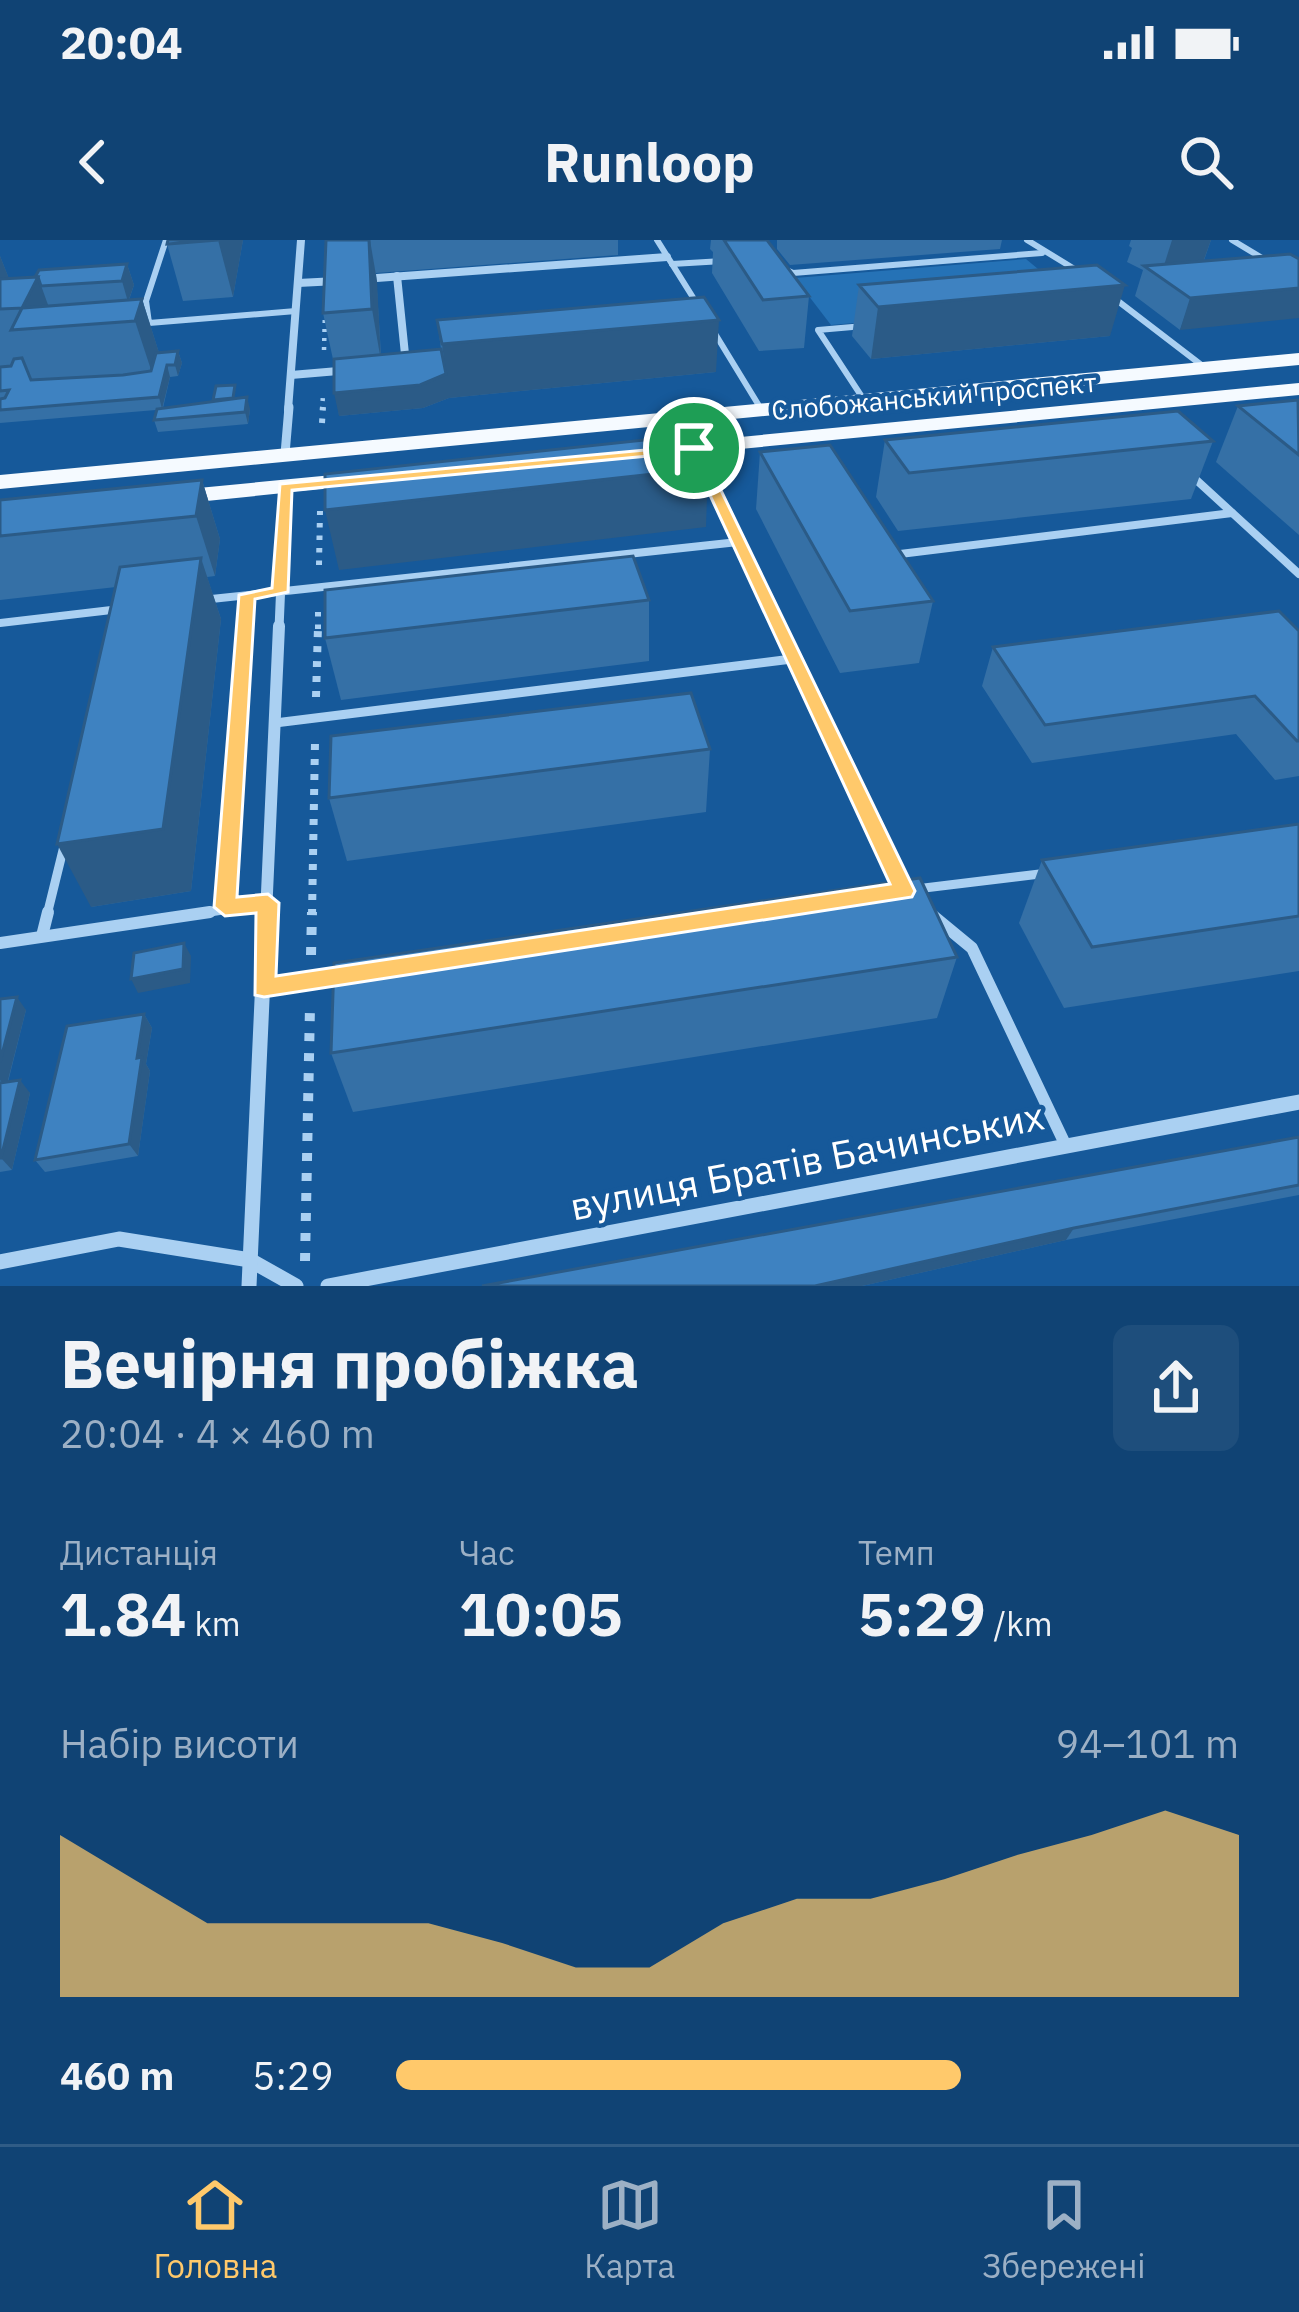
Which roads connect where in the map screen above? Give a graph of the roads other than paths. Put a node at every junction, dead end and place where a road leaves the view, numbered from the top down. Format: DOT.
graph roads {
  1 [pos="166,240"];
  2 [pos="302,240"];
  3 [pos="657,240"];
  4 [pos="1027,240"];
  5 [pos="1232,240"];
  6 [pos="1042,253"];
  7 [pos="740,260"];
  8 [pos="670,261"];
  9 [pos="1274,265"];
  10 [pos="778,266"];
  11 [pos="397,276"];
  12 [pos="154,277"];
  13 [pos="132,278"];
  14 [pos="1090,280"];
  15 [pos="298,283"];
  16 [pos="1105,291"];
  17 [pos="1121,303"];
  18 [pos="1106,304"];
  19 [pos="296,311"];
  20 [pos="149,323"];
  21 [pos="128,324"];
  22 [pos="864,326"];
  23 [pos="718,339"];
  24 [pos="696,341"];
  25 [pos="1299,358"];
  26 [pos="428,363"];
  27 [pos="406,365"];
  28 [pos="386,367"];
  29 [pos="365,368"];
  30 [pos="1204,368"];
  31 [pos="291,375"];
  32 [pos="1299,389"];
  33 [pos="864,400"];
  34 [pos="761,410"];
  35 [pos="694,448"];
  36 [pos="285,454"];
  37 [pos="626,454"];
  38 [pos="1184,469"];
  39 [pos="399,476"];
  40 [pos="0,482"];
  41 [pos="285,487"];
  42 [pos="153,500"];
  43 [pos="1232,513"];
  44 [pos="738,542"];
  45 [pos="881,556"];
  46 [pos="1299,574"];
  47 [pos="280,592"];
  48 [pos="184,602"];
  49 [pos="142,607"];
  50 [pos="122,609"];
  51 [pos="0,622"];
  52 [pos="116,631"];
  53 [pos="792,659"];
  54 [pos="275,723"];
  55 [pos="69,827"];
  56 [pos="1066,871"];
  57 [pos="904,891"];
  58 [pos="881,894"];
  59 [pos="268,903"];
  60 [pos="42,936"];
  61 [pos="0,943"];
  62 [pos="356,974"];
  63 [pos="264,988"];
  64 [pos="1299,1102"];
  65 [pos="1066,1146"];
  66 [pos="250,1260"];
  67 [pos="0,1262"];
  68 [pos="249,1286"];
  69 [pos="300,1286"];
  70 [pos="328,1286"];
  1 -- 12 [label="lane"];
  2 -- 15 [label="street"];
  3 -- 8 [label="lane"];
  4 -- 6 [label="lane"];
  5 -- 9 [label="lane"];
  6 -- 10 [label="lane"];
  6 -- 14 [label="lane"];
  7 -- 8 [label="lane"];
  8 -- 11 [label="street"];
  8 -- 23 [label="lane"];
  11 -- 15 [label="street"];
  11 -- 27 [label="street"];
  12 -- 13 [label="lane"];
  12 -- 20 [label="lane"];
  15 -- 19 [label="street"];
  16 -- 17 [label="lane"];
  17 -- 18 [label="lane"];
  17 -- 30 [label="lane"];
  19 -- 20 [label="lane"];
  19 -- 31 [label="street"];
  20 -- 21 [label="lane"];
  22 -- 33 [label="lane"];
  23 -- 24 [label="street"];
  23 -- 34 [label="lane"];
  25 -- 30 [label="main road, Слобожанський проспект"];
  26 -- 27 [label="street"];
  27 -- 28 [label="street"];
  29 -- 31 [label="street"];
  30 -- 33 [label="main road, Слобожанський проспект"];
  31 -- 36 [label="street"];
  32 -- 35 [label="main road, Слобожанський проспект"];
  33 -- 34 [label="main road, Слобожанський проспект"];
  34 -- 36 [label="main road, Слобожанський проспект"];
  35 -- 37 [label="main road, Слобожанський проспект"];
  35 -- 44 [label="lane"];
  36 -- 40 [label="main road, Слобожанський проспект"];
  38 -- 43 [label="lane"];
  39 -- 41 [label="main road"];
  41 -- 42 [label="main road"];
  41 -- 47 [label="street"];
  43 -- 45 [label="lane"];
  43 -- 46 [label="lane"];
  44 -- 47 [label="lane"];
  44 -- 53 [label="lane"];
  47 -- 48 [label="lane"];
  47 -- 54 [label="street"];
  49 -- 50 [label="lane"];
  50 -- 51 [label="lane"];
  50 -- 52 [label="lane"];
  53 -- 54 [label="lane"];
  53 -- 57 [label="lane"];
  54 -- 59 [label="street"];
  55 -- 60 [label="lane"];
  56 -- 57 [label="lane"];
  57 -- 58 [label="lane"];
  57 -- 65 [label="lane"];
  59 -- 60 [label="lane"];
  59 -- 63 [label="street"];
  60 -- 61 [label="lane"];
  62 -- 63 [label="lane"];
  63 -- 66 [label="street"];
  64 -- 65 [label="street, вулиця Братів Бачинських"];
  65 -- 70 [label="street, вулиця Братів Бачинських"];
  66 -- 67 [label="street"];
  66 -- 68 [label="street"];
  66 -- 69 [label="street"];
}
